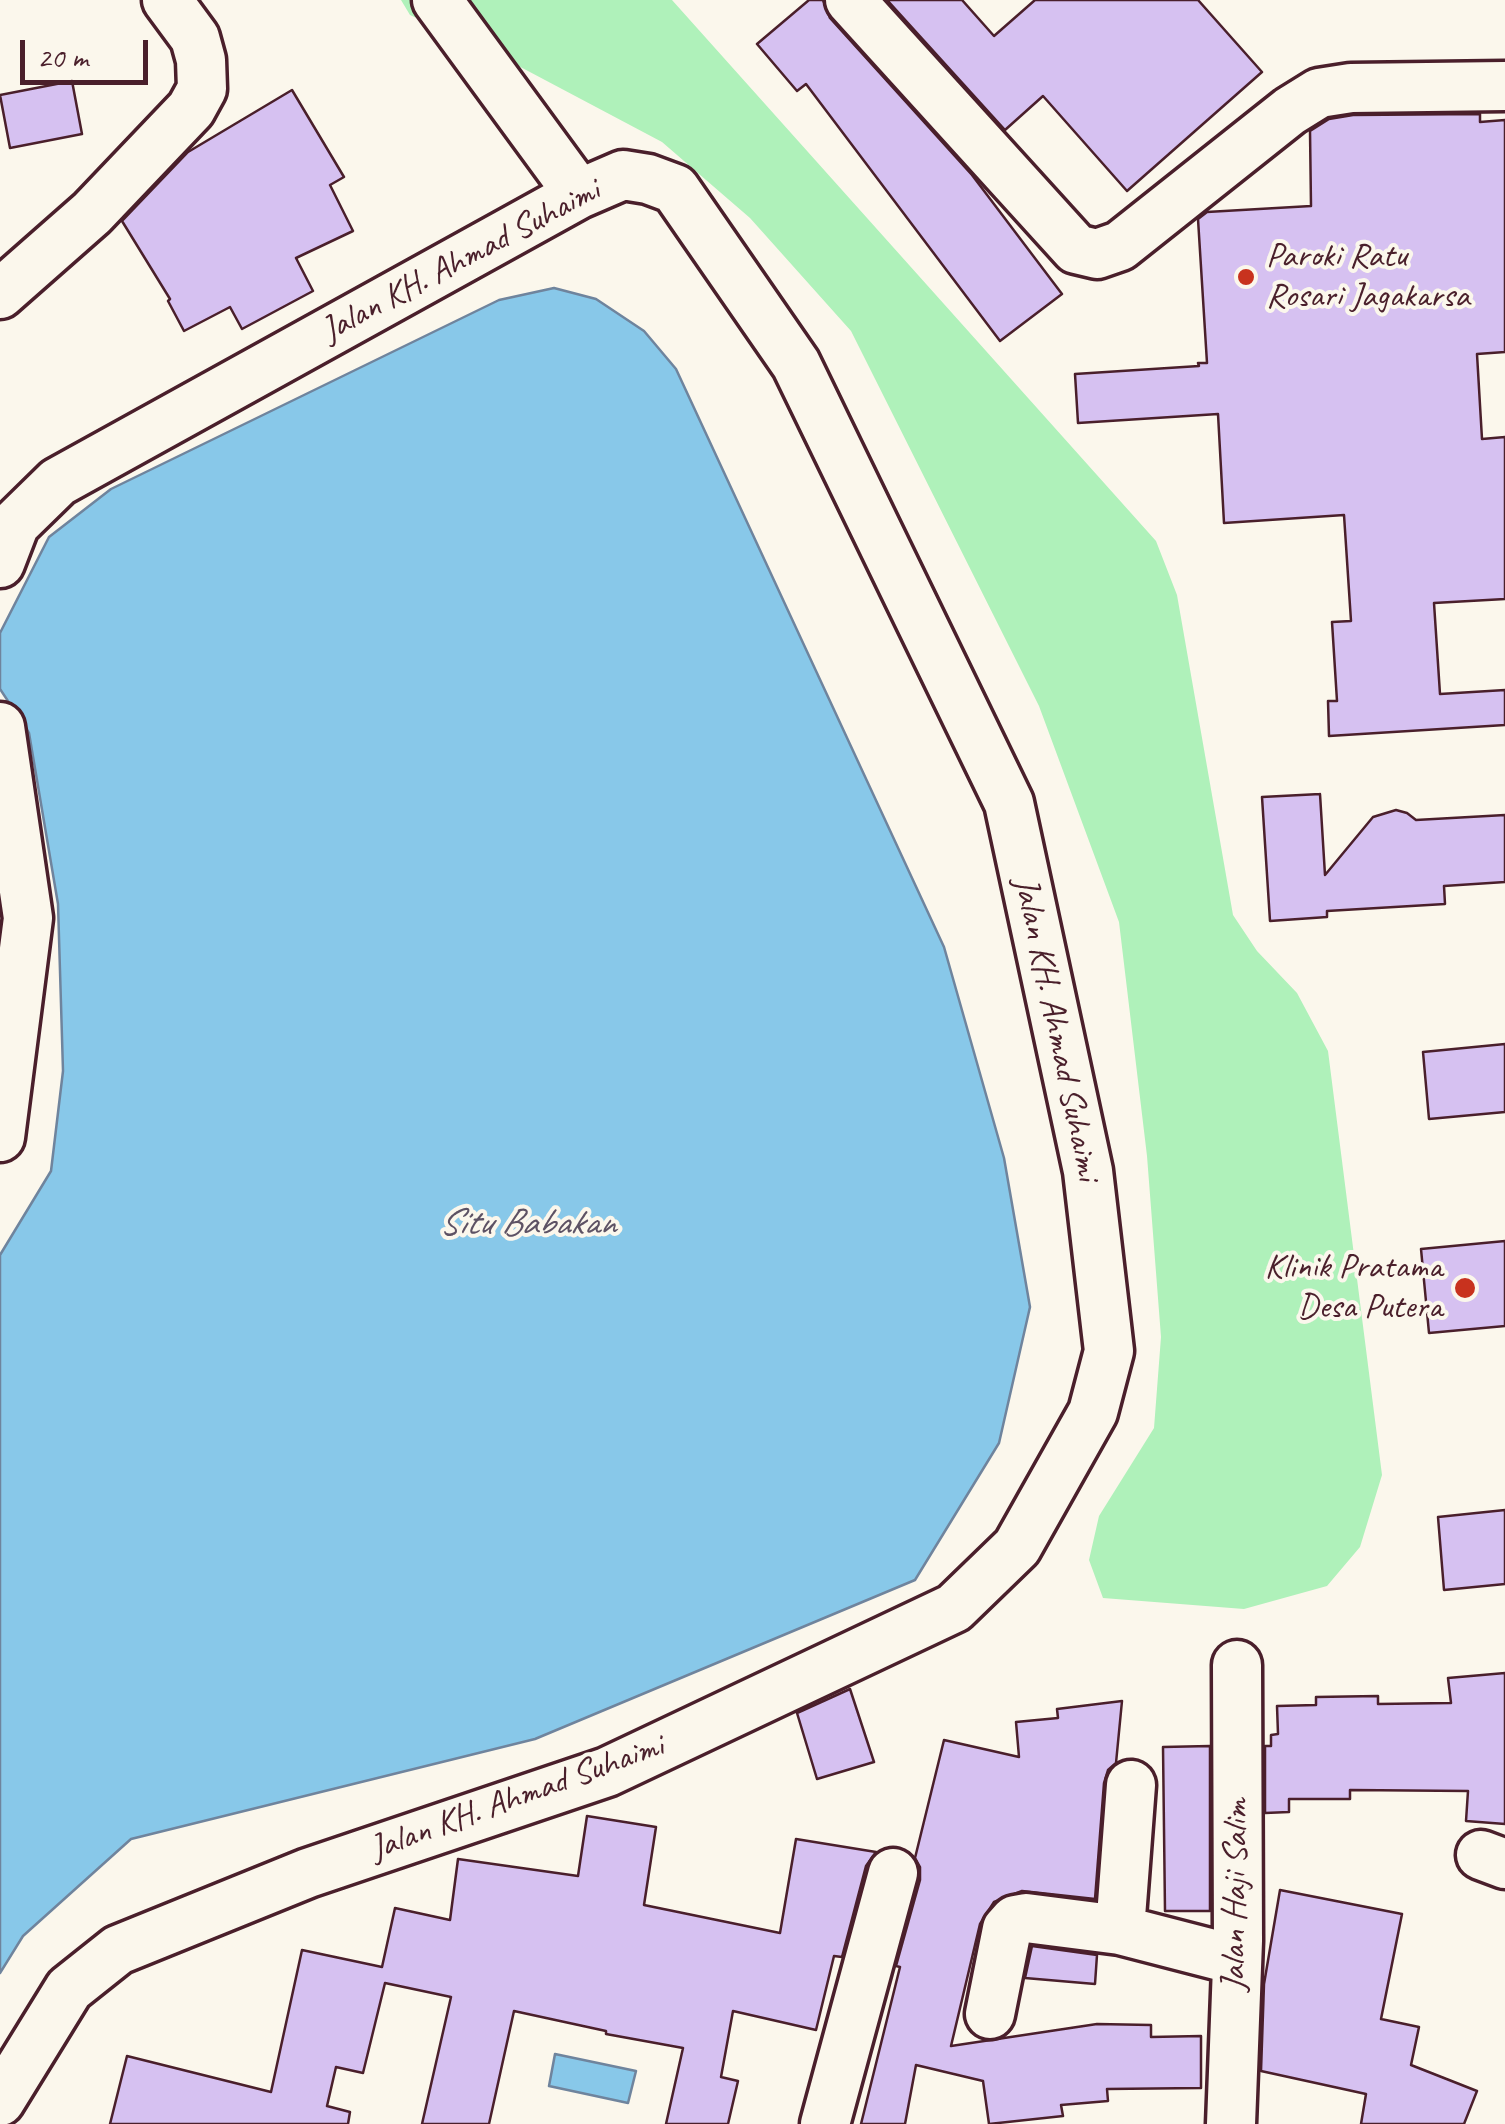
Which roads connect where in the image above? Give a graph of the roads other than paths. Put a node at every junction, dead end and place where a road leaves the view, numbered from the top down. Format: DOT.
graph roads {
  1 [pos="167,0"];
  2 [pos="437,0"];
  3 [pos="850,0"];
  4 [pos="1505,86"];
  5 [pos="579,194"];
  6 [pos="0,294"];
  7 [pos="0,563"];
  8 [pos="0,727"];
  9 [pos="0,1137"];
  10 [pos="1237,1665"];
  11 [pos="1130,1785"];
  12 [pos="894,1873"];
  13 [pos="1120,1930"];
  14 [pos="1236,1960"];
  15 [pos="990,2014"];
  16 [pos="0,2102"];
  17 [pos="825,2124"];
  18 [pos="1231,2124"];
  1 -- 6 [label="street"];
  2 -- 5 [label="street"];
  3 -- 4 [label="street"];
  5 -- 7 [label="street, Jalan KH. Ahmad Suhaimi"];
  5 -- 16 [label="street, Jalan KH. Ahmad Suhaimi"];
  8 -- 9 [label="street"];
  10 -- 14 [label="street, Jalan Haji Salim"];
  11 -- 13 [label="street"];
  12 -- 17 [label="street"];
  13 -- 14 [label="street"];
  13 -- 15 [label="street"];
  14 -- 18 [label="street, Jalan Haji Salim"];
}
